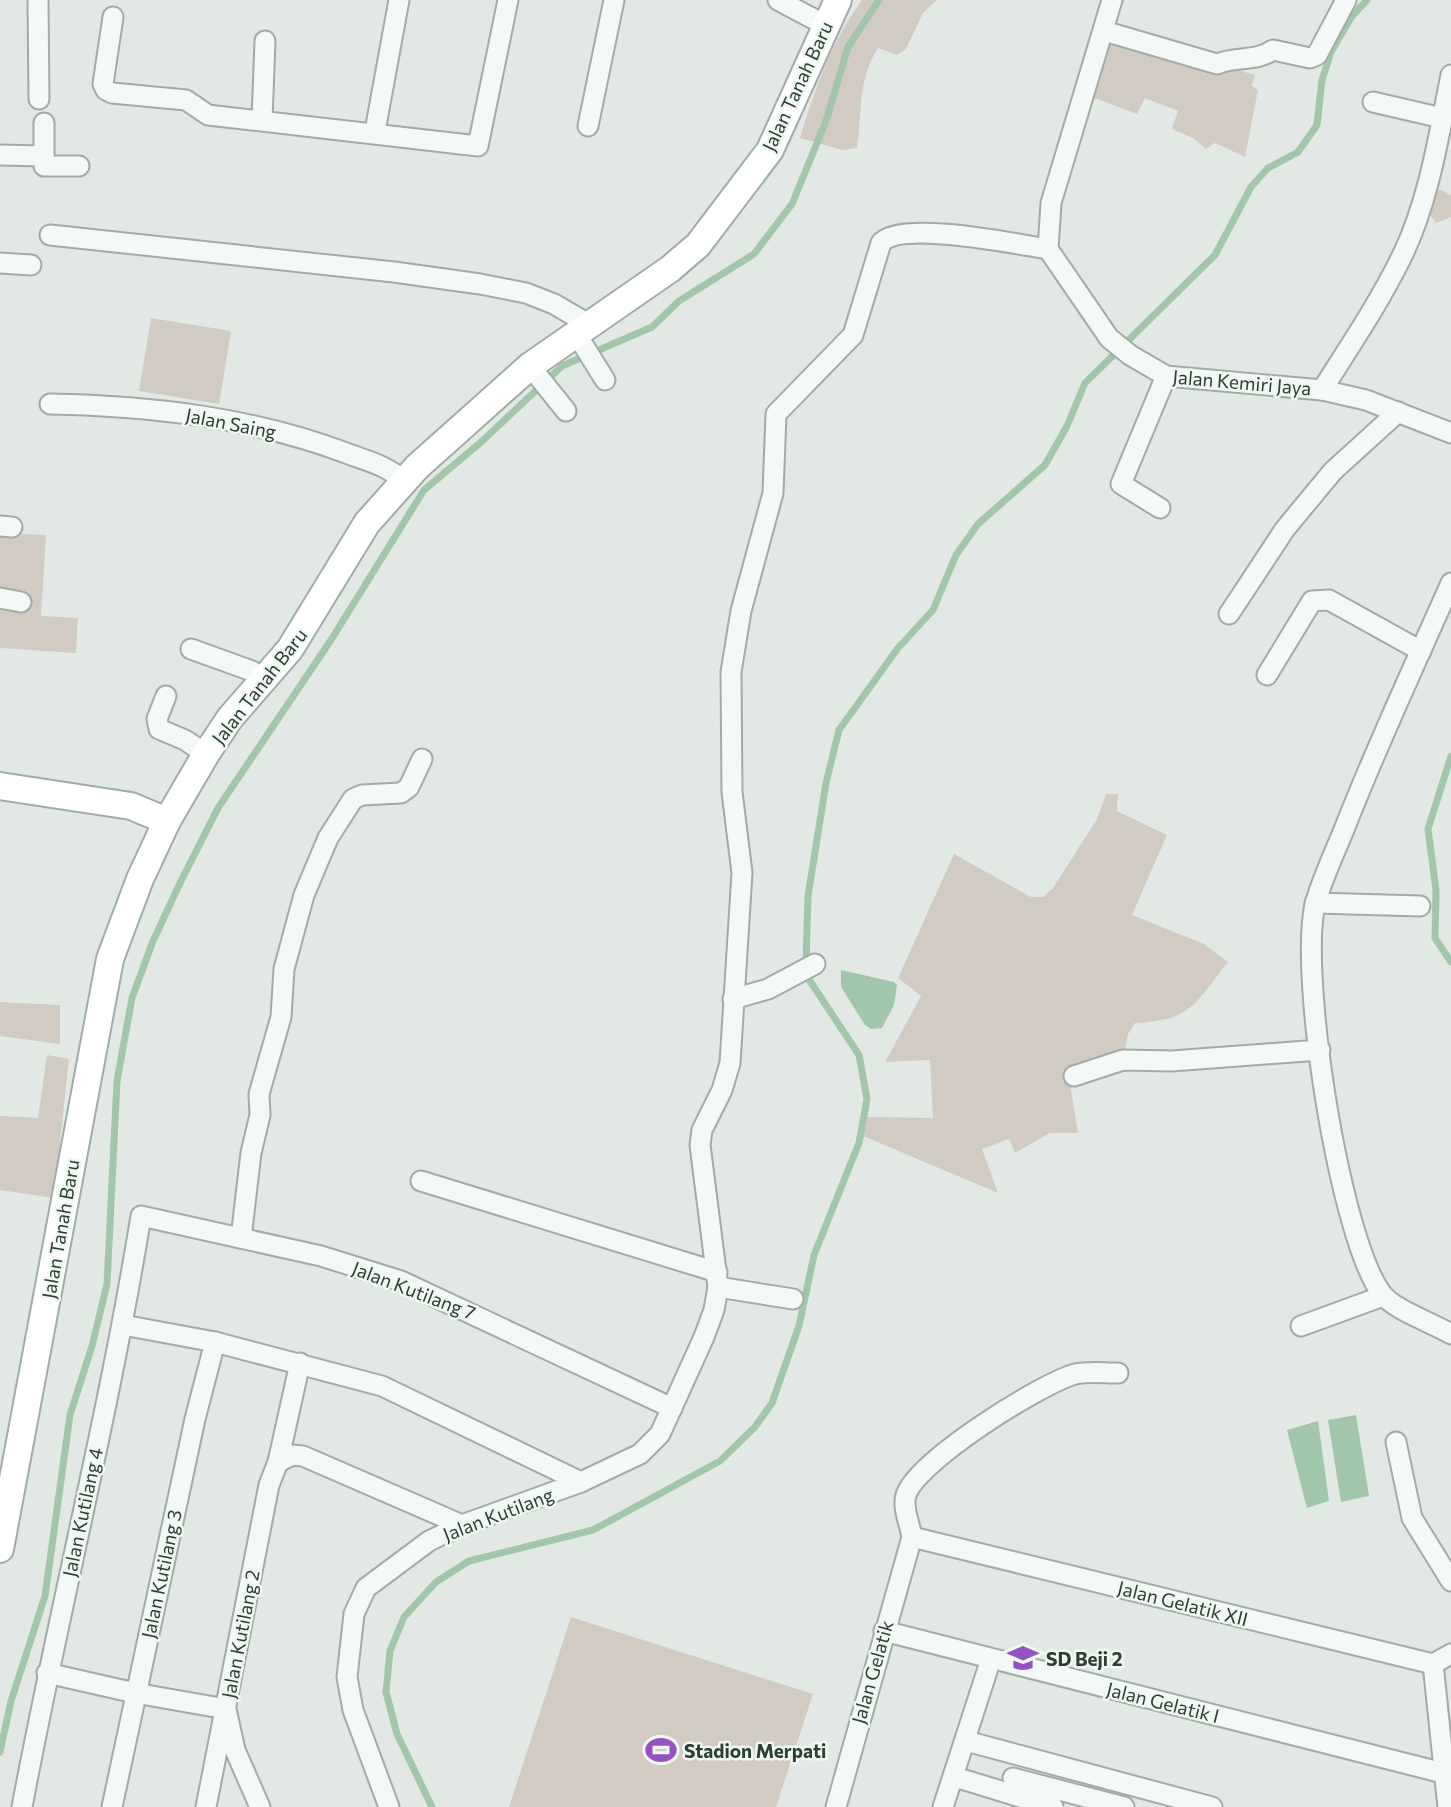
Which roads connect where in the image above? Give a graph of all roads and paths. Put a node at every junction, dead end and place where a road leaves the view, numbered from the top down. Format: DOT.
graph roads {
  1 [pos="38,0"];
  2 [pos="399,0"];
  3 [pos="508,0"];
  4 [pos="614,0"];
  5 [pos="778,0"];
  6 [pos="1112,0"];
  7 [pos="1346,0"];
  8 [pos="831,8"];
  9 [pos="113,17"];
  10 [pos="1104,31"];
  11 [pos="265,41"];
  12 [pos="1451,75"];
  13 [pos="39,99"];
  14 [pos="1373,102"];
  15 [pos="1442,118"];
  16 [pos="262,120"];
  17 [pos="44,123"];
  18 [pos="588,126"];
  19 [pos="375,131"];
  20 [pos="0,155"];
  21 [pos="44,156"];
  22 [pos="79,166"];
  23 [pos="50,235"];
  24 [pos="1048,249"];
  25 [pos="0,263"];
  26 [pos="31,265"];
  27 [pos="583,335"];
  28 [pos="535,373"];
  29 [pos="1166,376"];
  30 [pos="604,378"];
  31 [pos="1322,390"];
  32 [pos="50,404"];
  33 [pos="564,409"];
  34 [pos="1398,412"];
  35 [pos="1451,433"];
  36 [pos="403,481"];
  37 [pos="1160,508"];
  38 [pos="1451,583"];
  39 [pos="0,598"];
  40 [pos="21,601"];
  41 [pos="1229,614"];
  42 [pos="191,649"];
  43 [pos="1421,651"];
  44 [pos="1267,675"];
  45 [pos="263,680"];
  46 [pos="166,696"];
  47 [pos="206,754"];
  48 [pos="422,759"];
  49 [pos="0,786"];
  50 [pos="167,821"];
  51 [pos="1315,903"];
  52 [pos="1420,906"];
  53 [pos="815,964"];
  54 [pos="733,999"];
  55 [pos="1320,1050"];
  56 [pos="1074,1076"];
  57 [pos="421,1181"];
  58 [pos="141,1216"];
  59 [pos="241,1238"];
  60 [pos="717,1279"];
  61 [pos="1383,1296"];
  62 [pos="793,1299"];
  63 [pos="123,1325"];
  64 [pos="1301,1326"];
  65 [pos="1451,1334"];
  66 [pos="215,1342"];
  67 [pos="300,1363"];
  68 [pos="1118,1373"];
  69 [pos="672,1408"];
  70 [pos="1396,1442"];
  71 [pos="278,1462"];
  72 [pos="581,1482"];
  73 [pos="462,1525"];
  74 [pos="912,1537"];
  75 [pos="0,1549"];
  76 [pos="1451,1581"];
  77 [pos="884,1631"];
  78 [pos="1451,1654"];
  79 [pos="991,1659"];
  80 [pos="1433,1664"];
  81 [pos="47,1673"];
  82 [pos="135,1693"];
  83 [pos="226,1709"];
  84 [pos="966,1741"];
  85 [pos="1447,1773"];
  86 [pos="955,1777"];
  87 [pos="1013,1778"];
  88 [pos="22,1807"];
  89 [pos="112,1807"];
  90 [pos="206,1807"];
  91 [pos="260,1807"];
  92 [pos="389,1807"];
  93 [pos="836,1807"];
  94 [pos="943,1807"];
  95 [pos="1053,1807"];
  96 [pos="1124,1807"];
  97 [pos="1212,1807"];
  98 [pos="1448,1807"];
  1 -- 13 [label="street"];
  2 -- 19 [label="street"];
  3 -- 19 [label="street"];
  4 -- 18 [label="street"];
  5 -- 8 [label="street"];
  6 -- 10 [label="street"];
  7 -- 10 [label="street"];
  8 -- 27 [label="main road, Jalan Tanah Baru"];
  9 -- 16 [label="street"];
  10 -- 24 [label="street"];
  11 -- 16 [label="street"];
  12 -- 15 [label="street"];
  14 -- 15 [label="street"];
  15 -- 31 [label="street"];
  16 -- 19 [label="street"];
  17 -- 21 [label="street"];
  20 -- 21 [label="street"];
  21 -- 22 [label="street"];
  23 -- 27 [label="street"];
  24 -- 29 [label="street, Jalan Kemiri Jaya"];
  24 -- 54 [label="street"];
  25 -- 26 [label="street"];
  27 -- 28 [label="main road, Jalan Tanah Baru"];
  27 -- 30 [label="street"];
  28 -- 33 [label="street"];
  28 -- 36 [label="main road, Jalan Tanah Baru"];
  29 -- 31 [label="street, Jalan Kemiri Jaya"];
  29 -- 37 [label="street"];
  31 -- 34 [label="street, Jalan Kemiri Jaya"];
  32 -- 36 [label="street, Jalan Saing"];
  34 -- 35 [label="street, Jalan Kemiri Jaya"];
  34 -- 41 [label="street"];
  36 -- 45 [label="main road, Jalan Tanah Baru"];
  38 -- 43 [label="street"];
  39 -- 40 [label="street"];
  42 -- 45 [label="street"];
  43 -- 44 [label="street"];
  43 -- 51 [label="street"];
  45 -- 47 [label="main road, Jalan Tanah Baru"];
  46 -- 47 [label="street"];
  47 -- 50 [label="main road, Jalan Tanah Baru"];
  48 -- 59 [label="street"];
  49 -- 50 [label="main road"];
  50 -- 75 [label="main road, Jalan Tanah Baru"];
  51 -- 52 [label="street"];
  51 -- 55 [label="street"];
  53 -- 54 [label="street"];
  54 -- 60 [label="street"];
  55 -- 56 [label="street"];
  55 -- 61 [label="street"];
  57 -- 60 [label="street"];
  58 -- 59 [label="street, Jalan Kutilang 7"];
  58 -- 63 [label="street, Jalan Kutilang 4"];
  59 -- 69 [label="street, Jalan Kutilang 7"];
  60 -- 62 [label="street"];
  60 -- 69 [label="street, Jalan Kutilang"];
  61 -- 64 [label="street"];
  61 -- 65 [label="street"];
  63 -- 66 [label="street"];
  63 -- 81 [label="street, Jalan Kutilang 4"];
  66 -- 67 [label="street"];
  66 -- 82 [label="street, Jalan Kutilang 3"];
  67 -- 71 [label="street, Jalan Kutilang 2"];
  67 -- 72 [label="street"];
  68 -- 74 [label="street"];
  69 -- 72 [label="street, Jalan Kutilang"];
  70 -- 76 [label="street"];
  71 -- 73 [label="street"];
  71 -- 83 [label="street, Jalan Kutilang 2"];
  72 -- 73 [label="street, Jalan Kutilang"];
  73 -- 92 [label="street, Jalan Kutilang"];
  74 -- 77 [label="street, Jalan Gelatik"];
  74 -- 80 [label="street, Jalan Gelatik XII"];
  77 -- 79 [label="street, Jalan Gelatik I"];
  77 -- 93 [label="street, Jalan Gelatik"];
  78 -- 80 [label="street"];
  79 -- 84 [label="street"];
  79 -- 85 [label="street, Jalan Gelatik I"];
  80 -- 85 [label="street"];
  81 -- 82 [label="street"];
  81 -- 88 [label="street, Jalan Kutilang 4"];
  82 -- 83 [label="street"];
  82 -- 89 [label="street, Jalan Kutilang 3"];
  83 -- 90 [label="street, Jalan Kutilang 2"];
  83 -- 91 [label="street"];
  84 -- 86 [label="street"];
  84 -- 97 [label="street"];
  85 -- 98 [label="street"];
  86 -- 94 [label="street"];
  86 -- 95 [label="street"];
  87 -- 96 [label="street"];
}
